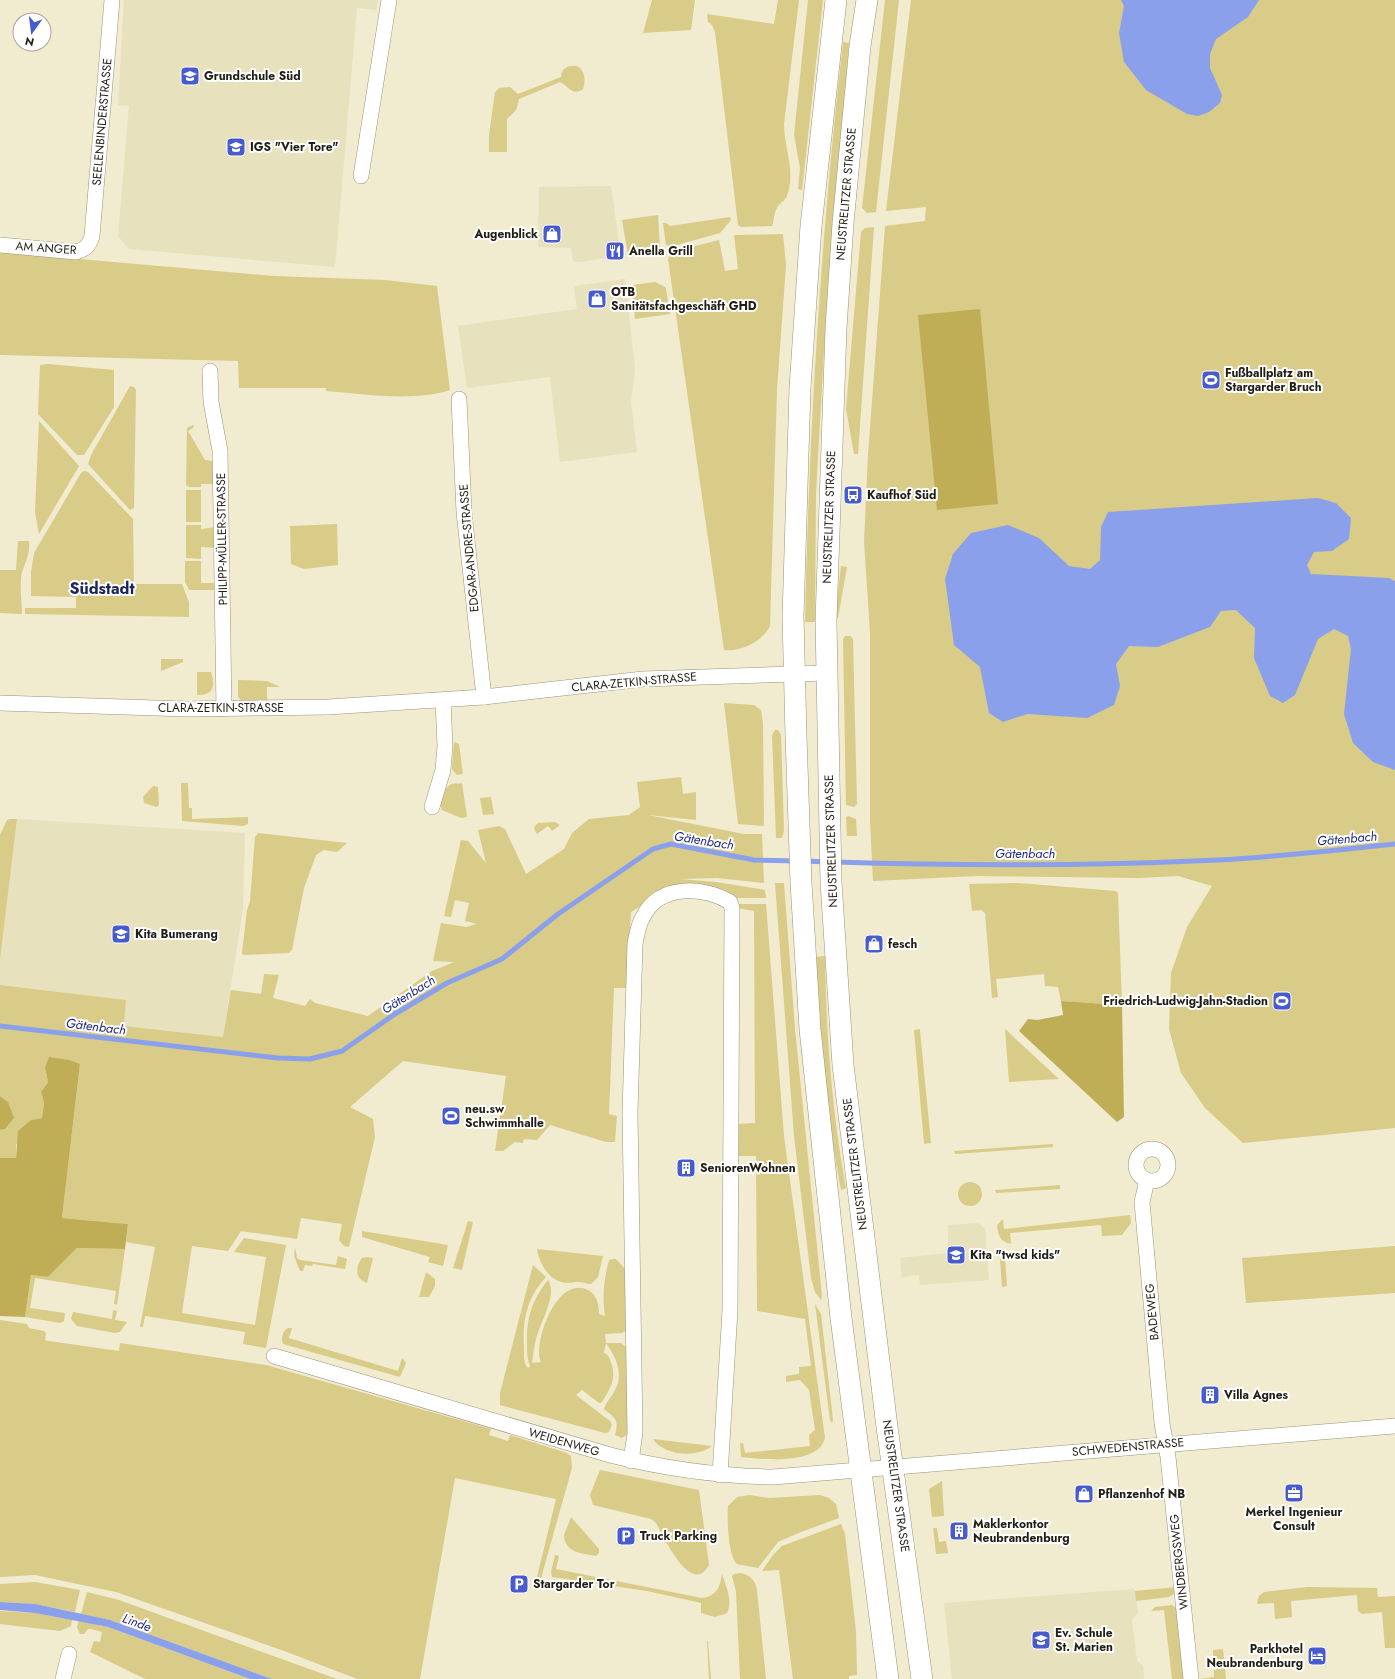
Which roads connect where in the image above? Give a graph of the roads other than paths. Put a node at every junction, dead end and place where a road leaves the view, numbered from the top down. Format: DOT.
graph roads {
  1 [pos="112,0"];
  2 [pos="389,0"];
  3 [pos="836,0"];
  4 [pos="867,0"];
  5 [pos="361,176"];
  6 [pos="90,244"];
  7 [pos="0,245"];
  8 [pos="210,371"];
  9 [pos="460,399"];
  10 [pos="827,673"];
  11 [pos="794,674"];
  12 [pos="484,697"];
  13 [pos="443,700"];
  14 [pos="0,703"];
  15 [pos="224,709"];
  16 [pos="432,807"];
  17 [pos="1147,1180"];
  18 [pos="274,1356"];
  19 [pos="1395,1426"];
  20 [pos="1167,1444"];
  21 [pos="631,1461"];
  22 [pos="893,1467"];
  23 [pos="862,1469"];
  24 [pos="720,1474"];
  25 [pos="69,1654"];
  26 [pos="63,1679"];
  27 [pos="888,1679"];
  28 [pos="922,1679"];
  29 [pos="1191,1679"];
  1 -- 6 [label="street, SEELENBINDERSTRASSE"];
  2 -- 5 [label="street"];
  3 -- 11 [label="main road"];
  4 -- 10 [label="main road, NEUSTRELITZER STRASSE"];
  6 -- 7 [label="street, AM ANGER"];
  8 -- 15 [label="street, PHILIPP-MÜLLER-STRASSE"];
  9 -- 12 [label="street, EDGAR-ANDRE-STRASSE"];
  10 -- 11 [label="street, CLARA-ZETKIN-STRASSE"];
  10 -- 22 [label="main road, NEUSTRELITZER STRASSE"];
  11 -- 12 [label="street, CLARA-ZETKIN-STRASSE"];
  11 -- 23 [label="main road"];
  12 -- 13 [label="street, CLARA-ZETKIN-STRASSE"];
  13 -- 15 [label="street, CLARA-ZETKIN-STRASSE"];
  13 -- 16 [label="street"];
  14 -- 15 [label="street, CLARA-ZETKIN-STRASSE"];
  17 -- 20 [label="street, BADEWEG"];
  18 -- 21 [label="street, WEIDENWEG"];
  19 -- 20 [label="street, SCHWEDENSTRASSE"];
  20 -- 22 [label="street, SCHWEDENSTRASSE"];
  20 -- 29 [label="street, WINDBERGSWEG"];
  21 -- 24 [label="street, WEIDENWEG"];
  21 -- 24 [label="street"];
  22 -- 23 [label="street, SCHWEDENSTRASSE"];
  22 -- 28 [label="main road, NEUSTRELITZER STRASSE"];
  23 -- 24 [label="street, WEIDENWEG"];
  23 -- 27 [label="main road"];
  25 -- 26 [label="street"];
}
